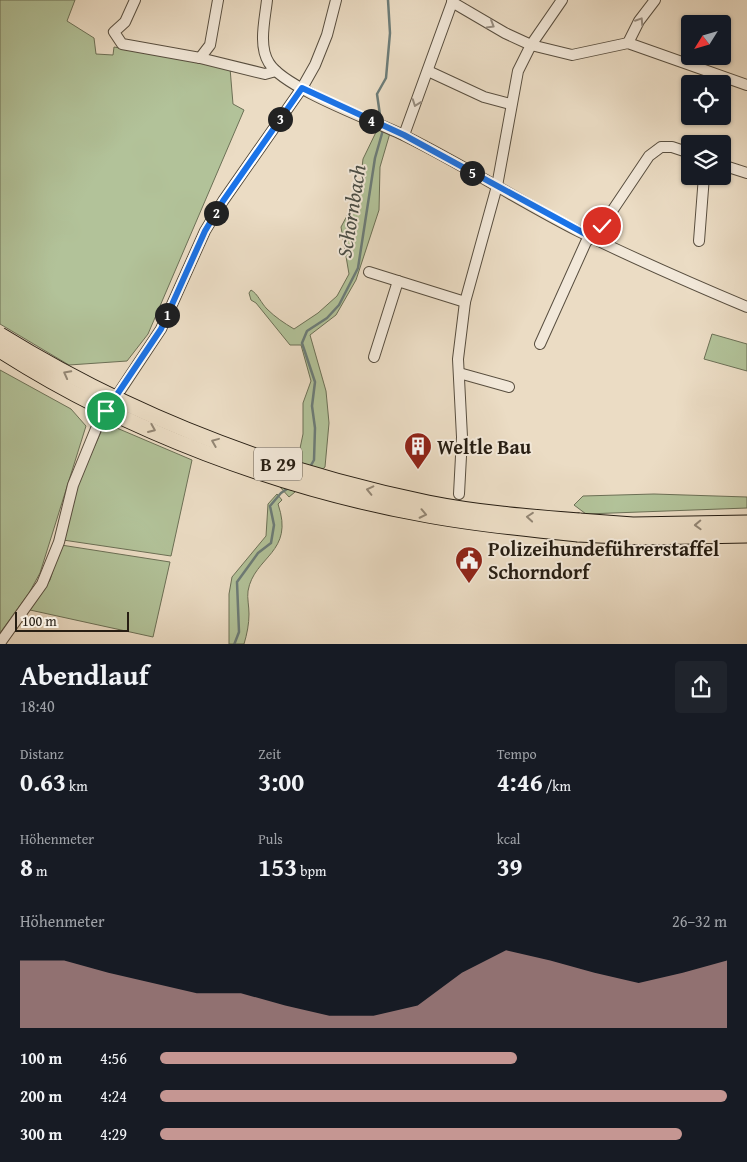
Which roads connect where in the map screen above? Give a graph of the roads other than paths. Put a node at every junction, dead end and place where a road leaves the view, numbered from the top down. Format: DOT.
graph roads {
  1 [pos="134,0"];
  2 [pos="218,0"];
  3 [pos="267,0"];
  4 [pos="336,0"];
  5 [pos="562,0"];
  6 [pos="655,0"];
  7 [pos="453,1"];
  8 [pos="628,43"];
  9 [pos="531,45"];
  10 [pos="200,58"];
  11 [pos="276,71"];
  12 [pos="428,71"];
  13 [pos="747,85"];
  14 [pos="302,88"];
  15 [pos="510,104"];
  16 [pos="404,135"];
  17 [pos="681,150"];
  18 [pos="731,167"];
  19 [pos="747,173"];
  20 [pos="703,185"];
  21 [pos="497,186"];
  22 [pos="591,237"];
  23 [pos="699,241"];
  24 [pos="369,272"];
  25 [pos="398,281"];
  26 [pos="465,302"];
  27 [pos="747,307"];
  28 [pos="0,335"];
  29 [pos="540,344"];
  30 [pos="0,350"];
  31 [pos="374,356"];
  32 [pos="459,372"];
  33 [pos="509,387"];
  34 [pos="458,494"];
  35 [pos="747,523"];
  36 [pos="578,528"];
  37 [pos="747,535"];
  38 [pos="0,644"];
  1 -- 10 [label="street"];
  2 -- 10 [label="street"];
  3 -- 11 [label="street"];
  4 -- 14 [label="street"];
  5 -- 9 [label="street"];
  8 -- 6 [label="street, one-way"];
  7 -- 9 [label="street, one-way"];
  7 -- 12 [label="street"];
  8 -- 9 [label="street"];
  8 -- 13 [label="street"];
  9 -- 15 [label="street"];
  10 -- 11 [label="street"];
  11 -- 14 [label="street"];
  12 -- 15 [label="street"];
  12 -- 16 [label="street, one-way"];
  14 -- 16 [label="street"];
  14 -- 38 [label="street"];
  15 -- 21 [label="street"];
  16 -- 21 [label="street"];
  17 -- 22 [label="street"];
  18 -- 19 [label="street"];
  20 -- 23 [label="street"];
  21 -- 22 [label="street"];
  21 -- 26 [label="street"];
  22 -- 27 [label="street"];
  22 -- 29 [label="street"];
  24 -- 25 [label="street"];
  25 -- 26 [label="street"];
  25 -- 31 [label="street"];
  26 -- 32 [label="street"];
  36 -- 28 [label="highway, B 29, one-way, bridge"];
  30 -- 36 [label="highway, B 29, one-way, bridge"];
  32 -- 33 [label="street"];
  32 -- 34 [label="street"];
  35 -- 36 [label="highway, B 29, one-way"];
  36 -- 37 [label="highway, B 29"];
}
